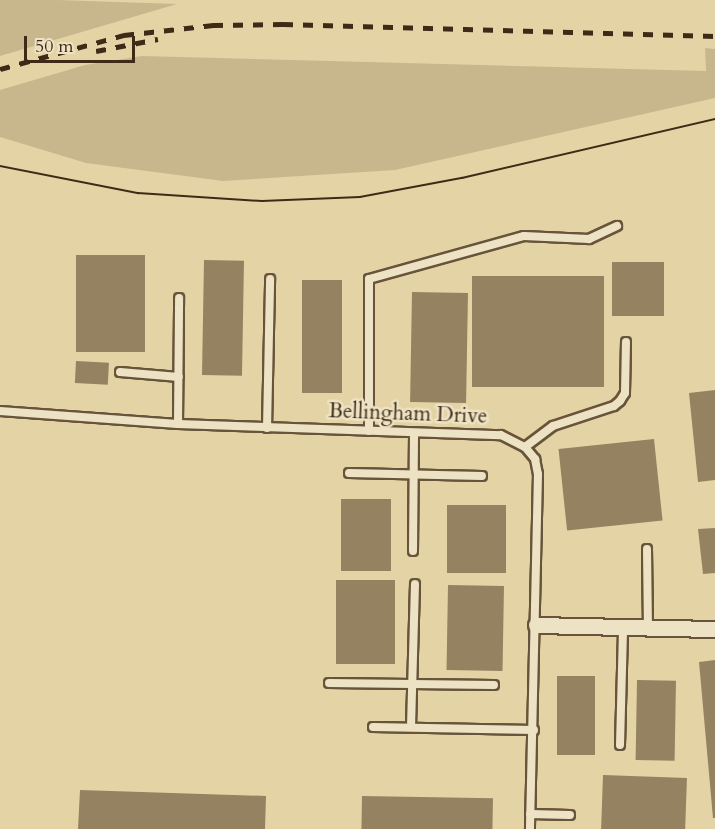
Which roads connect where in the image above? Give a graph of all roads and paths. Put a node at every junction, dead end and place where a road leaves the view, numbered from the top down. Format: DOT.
graph roads {
  1 [pos="617,226"];
  2 [pos="270,279"];
  3 [pos="179,298"];
  4 [pos="626,342"];
  5 [pos="120,372"];
  6 [pos="179,377"];
  7 [pos="0,411"];
  8 [pos="178,424"];
  9 [pos="267,428"];
  10 [pos="369,431"];
  11 [pos="414,433"];
  12 [pos="525,447"];
  13 [pos="349,472"];
  14 [pos="414,474"];
  15 [pos="482,476"];
  16 [pos="647,549"];
  17 [pos="413,551"];
  18 [pos="415,584"];
  19 [pos="536,625"];
  20 [pos="623,627"];
  21 [pos="648,627"];
  22 [pos="715,629"];
  23 [pos="329,683"];
  24 [pos="412,684"];
  25 [pos="494,685"];
  26 [pos="373,727"];
  27 [pos="411,728"];
  28 [pos="534,730"];
  29 [pos="620,745"];
  30 [pos="530,814"];
  31 [pos="570,815"];
  32 [pos="530,829"];
  1 -- 10 [label="lane"];
  2 -- 9 [label="lane"];
  3 -- 6 [label="lane"];
  4 -- 12 [label="lane"];
  5 -- 6 [label="lane"];
  6 -- 8 [label="lane"];
  7 -- 8 [label="lane, Bellingham Drive"];
  8 -- 9 [label="lane, Bellingham Drive"];
  9 -- 10 [label="lane, Bellingham Drive"];
  10 -- 11 [label="lane, Bellingham Drive"];
  11 -- 12 [label="lane, Bellingham Drive"];
  11 -- 14 [label="lane"];
  12 -- 19 [label="lane"];
  13 -- 14 [label="lane"];
  14 -- 15 [label="lane"];
  14 -- 17 [label="lane"];
  16 -- 21 [label="lane"];
  18 -- 24 [label="lane"];
  19 -- 20 [label="street"];
  19 -- 28 [label="lane"];
  20 -- 21 [label="street"];
  20 -- 29 [label="lane"];
  21 -- 22 [label="street"];
  23 -- 24 [label="lane"];
  24 -- 25 [label="lane"];
  24 -- 27 [label="lane"];
  26 -- 27 [label="lane"];
  27 -- 28 [label="lane"];
  28 -- 30 [label="lane"];
  30 -- 31 [label="lane"];
  30 -- 32 [label="lane"];
}
